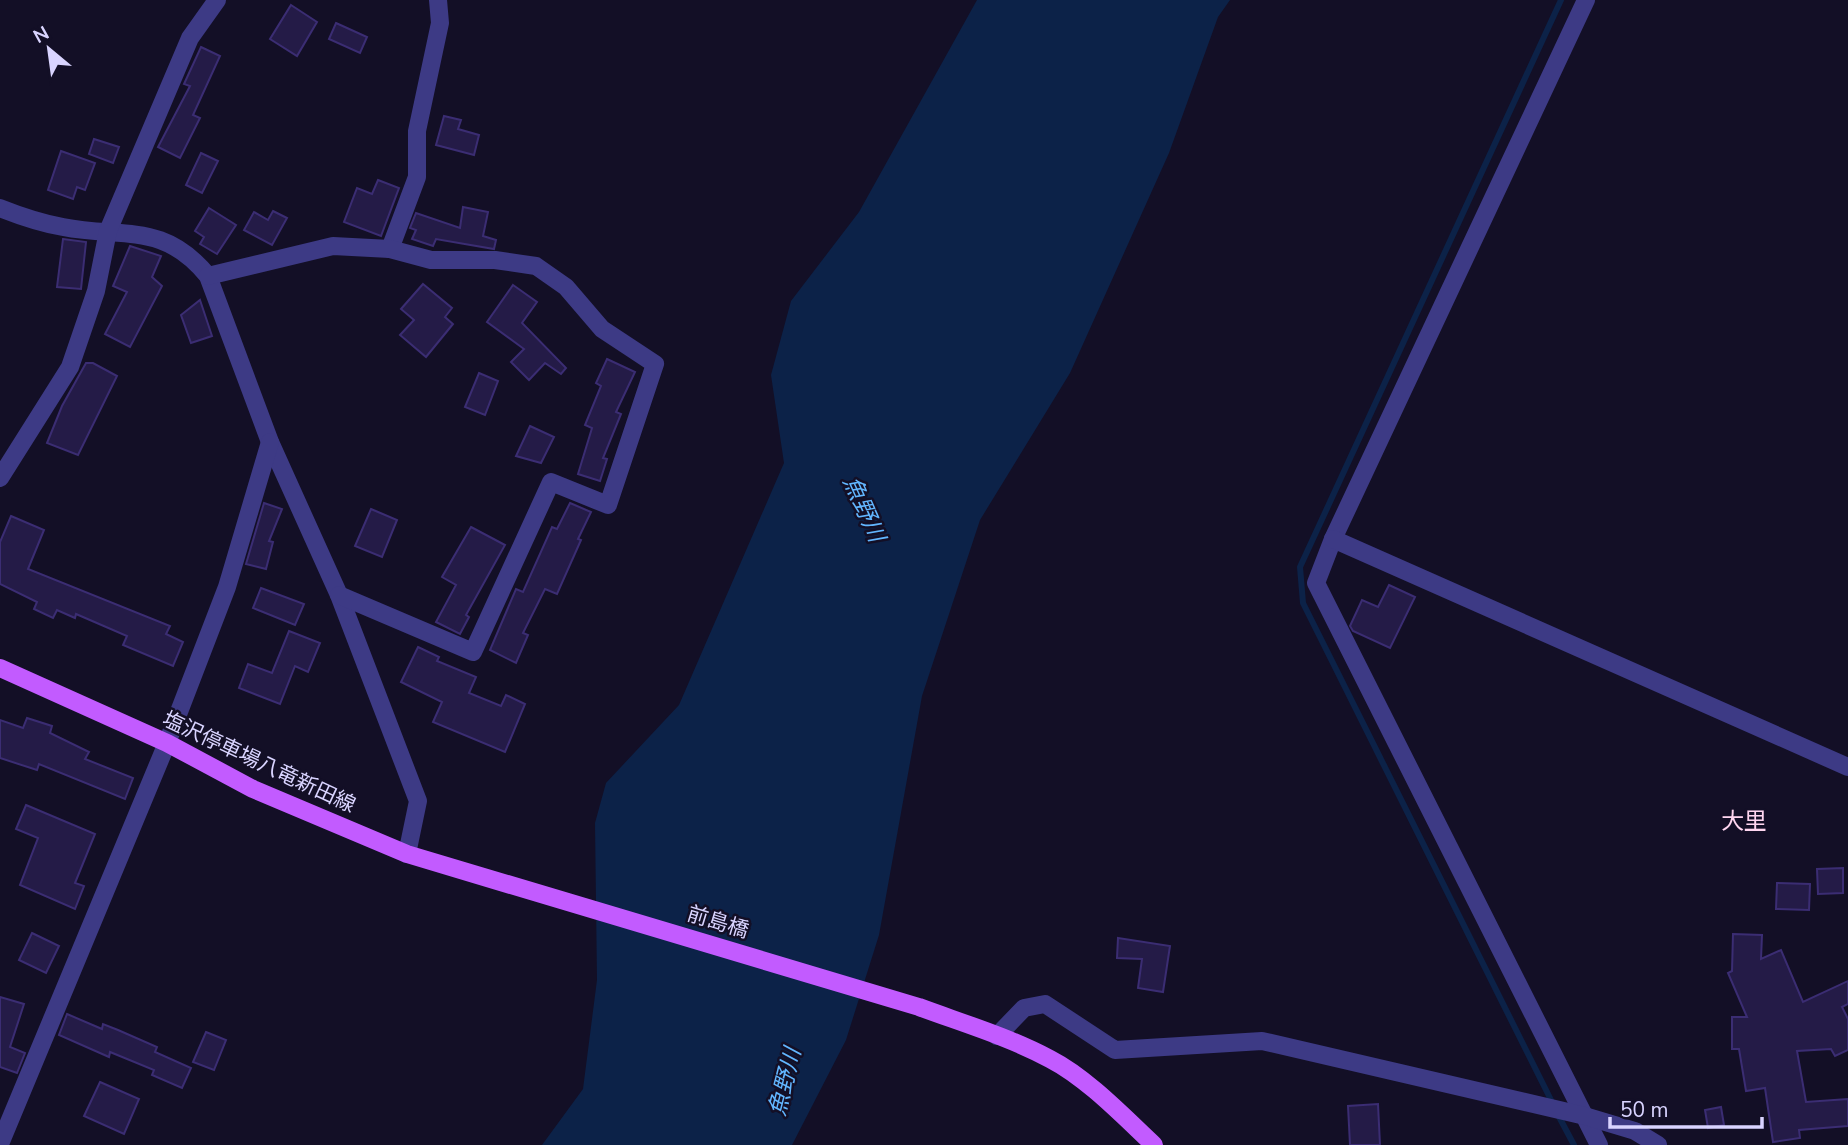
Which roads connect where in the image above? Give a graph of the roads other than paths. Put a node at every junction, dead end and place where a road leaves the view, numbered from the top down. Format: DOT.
graph roads {
  1 [pos="217,0"];
  2 [pos="438,0"];
  3 [pos="1586,0"];
  4 [pos="0,208"];
  5 [pos="108,231"];
  6 [pos="390,249"];
  7 [pos="208,276"];
  8 [pos="270,442"];
  9 [pos="0,478"];
  10 [pos="1333,539"];
  11 [pos="339,596"];
  12 [pos="0,668"];
  13 [pos="167,743"];
  14 [pos="1848,767"];
  15 [pos="407,854"];
  16 [pos="504,881"];
  17 [pos="997,1036"];
  18 [pos="1584,1116"];
  19 [pos="0,1143"];
  20 [pos="1154,1145"];
  21 [pos="1599,1145"];
  22 [pos="1658,1145"];
  1 -- 5 [label="street"];
  2 -- 6 [label="street"];
  3 -- 10 [label="street"];
  4 -- 5 [label="street"];
  5 -- 7 [label="street"];
  5 -- 9 [label="street"];
  6 -- 7 [label="street"];
  6 -- 11 [label="street"];
  7 -- 8 [label="street"];
  8 -- 11 [label="street"];
  8 -- 13 [label="street"];
  10 -- 14 [label="street"];
  10 -- 18 [label="street"];
  11 -- 15 [label="street"];
  12 -- 13 [label="main road, 塩沢停車場八竜新田線"];
  13 -- 15 [label="main road, 塩沢停車場八竜新田線"];
  13 -- 19 [label="street"];
  15 -- 16 [label="main road, 塩沢停車場八竜新田線"];
  16 -- 17 [label="main road, 前島橋"];
  17 -- 18 [label="street"];
  17 -- 20 [label="main road"];
  18 -- 21 [label="street"];
  18 -- 22 [label="street"];
}
